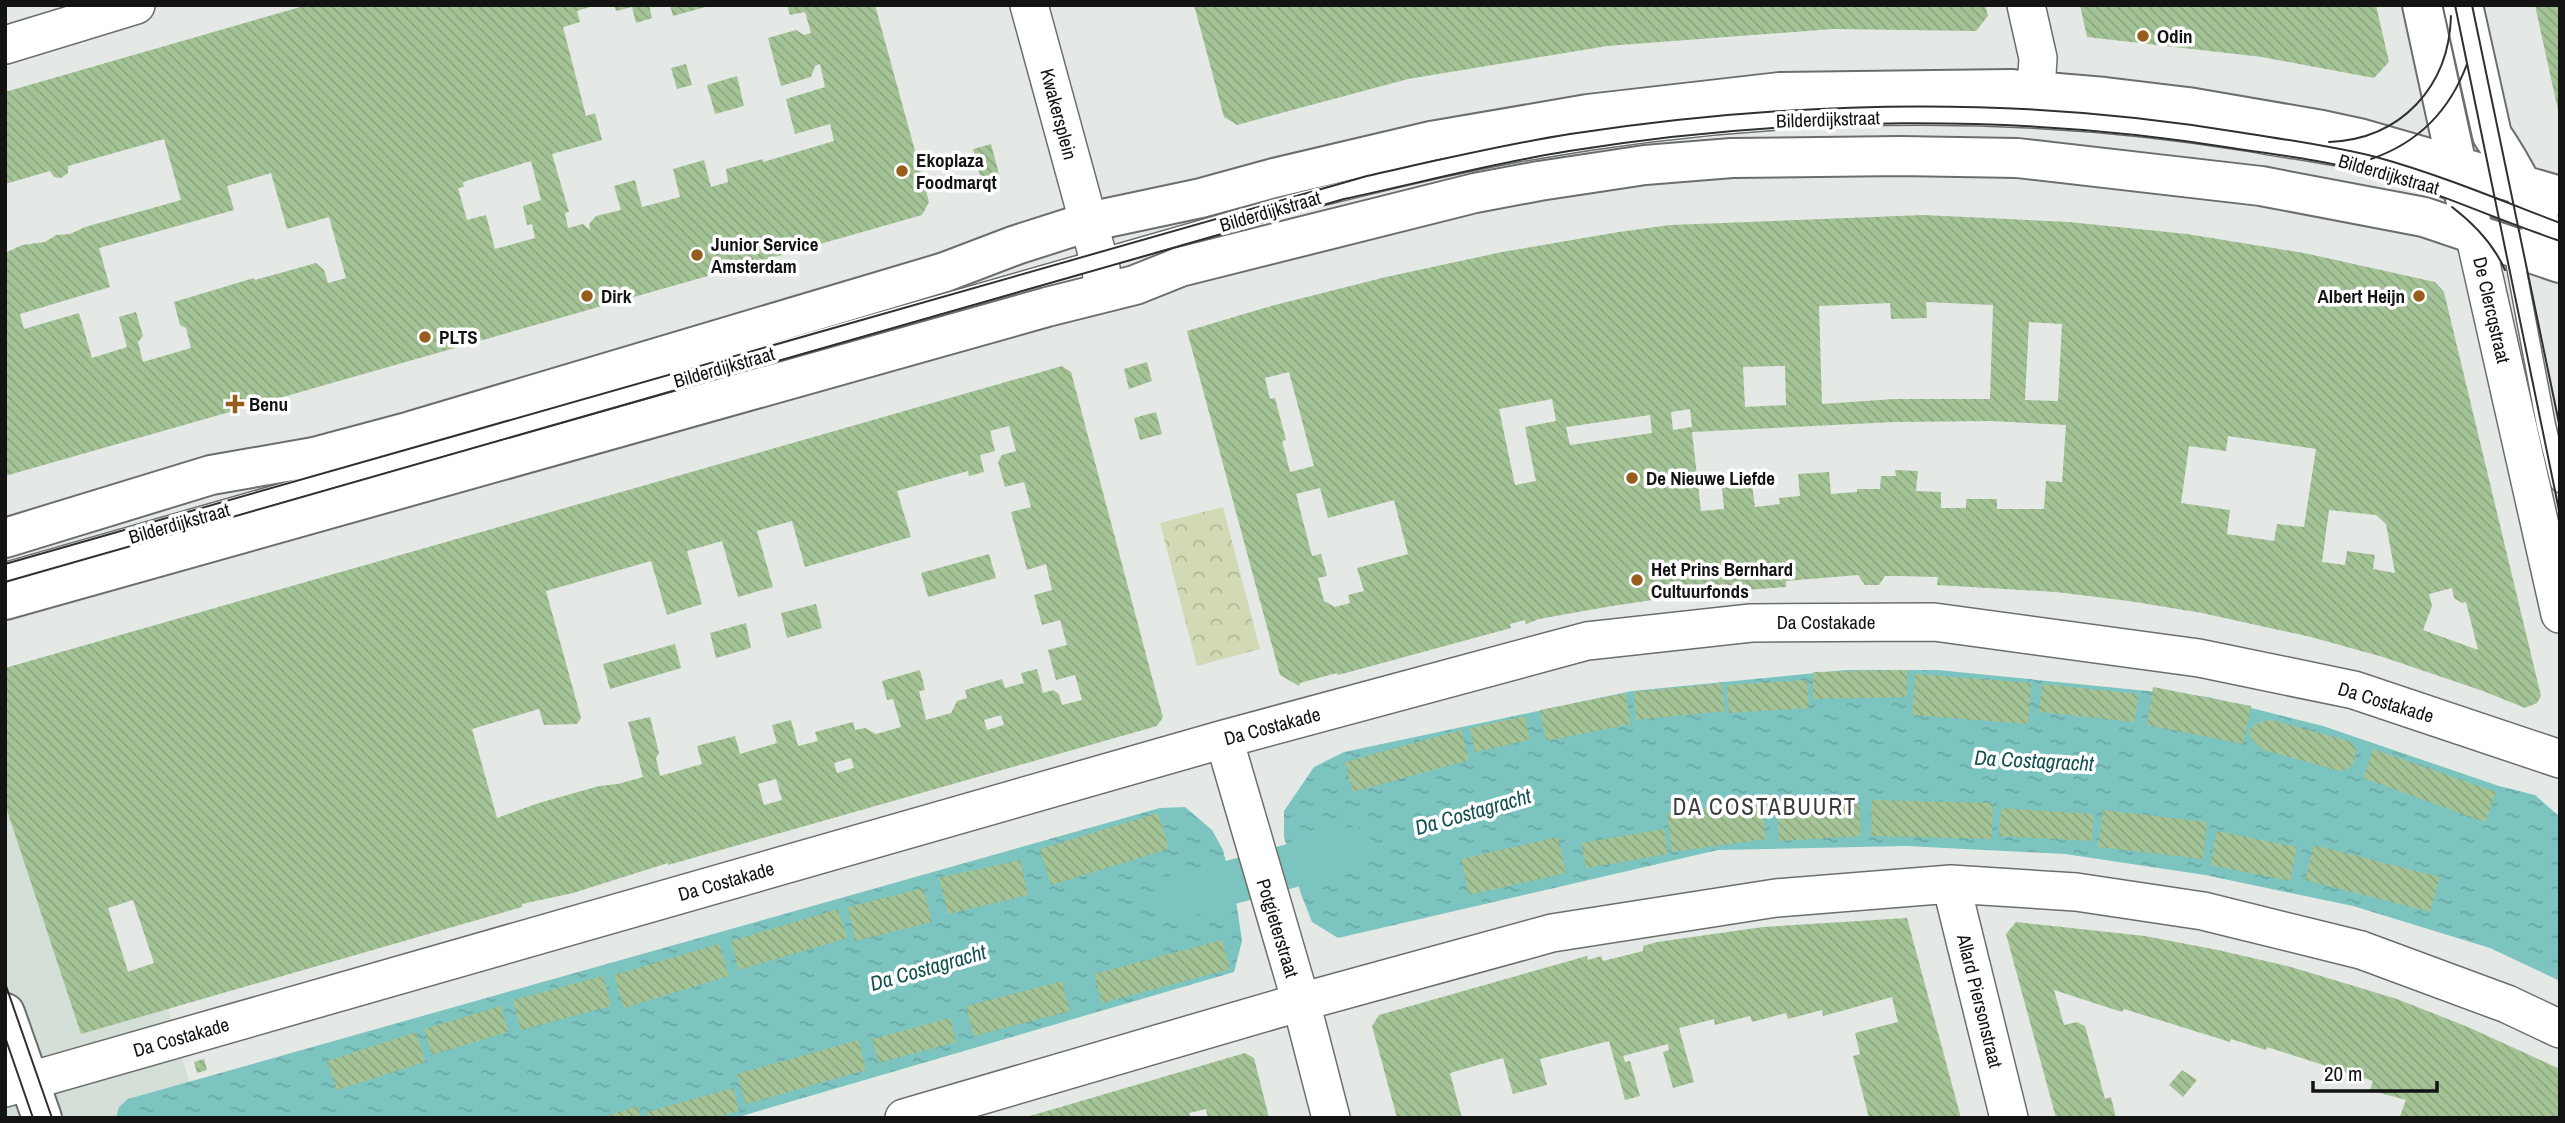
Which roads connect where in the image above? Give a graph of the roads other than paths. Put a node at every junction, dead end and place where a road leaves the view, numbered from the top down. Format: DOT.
graph roads {
  1 [pos="136,5"];
  2 [pos="1029,5"];
  3 [pos="2026,5"];
  4 [pos="2422,5"];
  5 [pos="2463,5"];
  6 [pos="5,44"];
  7 [pos="2036,90"];
  8 [pos="2465,199"];
  9 [pos="1088,222"];
  10 [pos="2538,228"];
  11 [pos="1101,276"];
  12 [pos="2560,483"];
  13 [pos="5,538"];
  14 [pos="5,572"];
  15 [pos="5,600"];
  16 [pos="2560,614"];
  17 [pos="1224,739"];
  18 [pos="2560,759"];
  19 [pos="1951,884"];
  20 [pos="1301,1002"];
  21 [pos="5,1013"];
  22 [pos="2560,1029"];
  23 [pos="17,1084"];
  24 [pos="42,1118"];
  25 [pos="904,1118"];
  26 [pos="1331,1118"];
  27 [pos="2008,1118"];
  1 -- 6 [label="street"];
  2 -- 9 [label="street, Kwakersplein"];
  3 -- 7 [label="street"];
  4 -- 8 [label="street, De Clercqstraat"];
  5 -- 10 [label="street, De Clercqstraat"];
  7 -- 8 [label="street, Bilderdijkstraat"];
  7 -- 9 [label="street, Bilderdijkstraat"];
  8 -- 10 [label="street, Bilderdijkstraat"];
  8 -- 10 [label="street, Bilderdijkstraat"];
  8 -- 11 [label="street, Bilderdijkstraat"];
  8 -- 16 [label="street, De Clercqstraat"];
  9 -- 11 [label="street, Kwakersplein"];
  9 -- 13 [label="street, Bilderdijkstraat"];
  10 -- 12 [label="lane, De Clercqstraat"];
  11 -- 14 [label="lane, Bilderdijkstraat"];
  11 -- 15 [label="street, Bilderdijkstraat"];
  17 -- 18 [label="street, Da Costakade"];
  17 -- 20 [label="street, Potgieterstraat"];
  17 -- 23 [label="street, Da Costakade"];
  19 -- 20 [label="street"];
  19 -- 22 [label="street"];
  19 -- 27 [label="street, Allard Piersonstraat"];
  20 -- 25 [label="street"];
  20 -- 26 [label="street, Potgieterstraat"];
  21 -- 23 [label="street"];
  23 -- 24 [label="street"];
}
